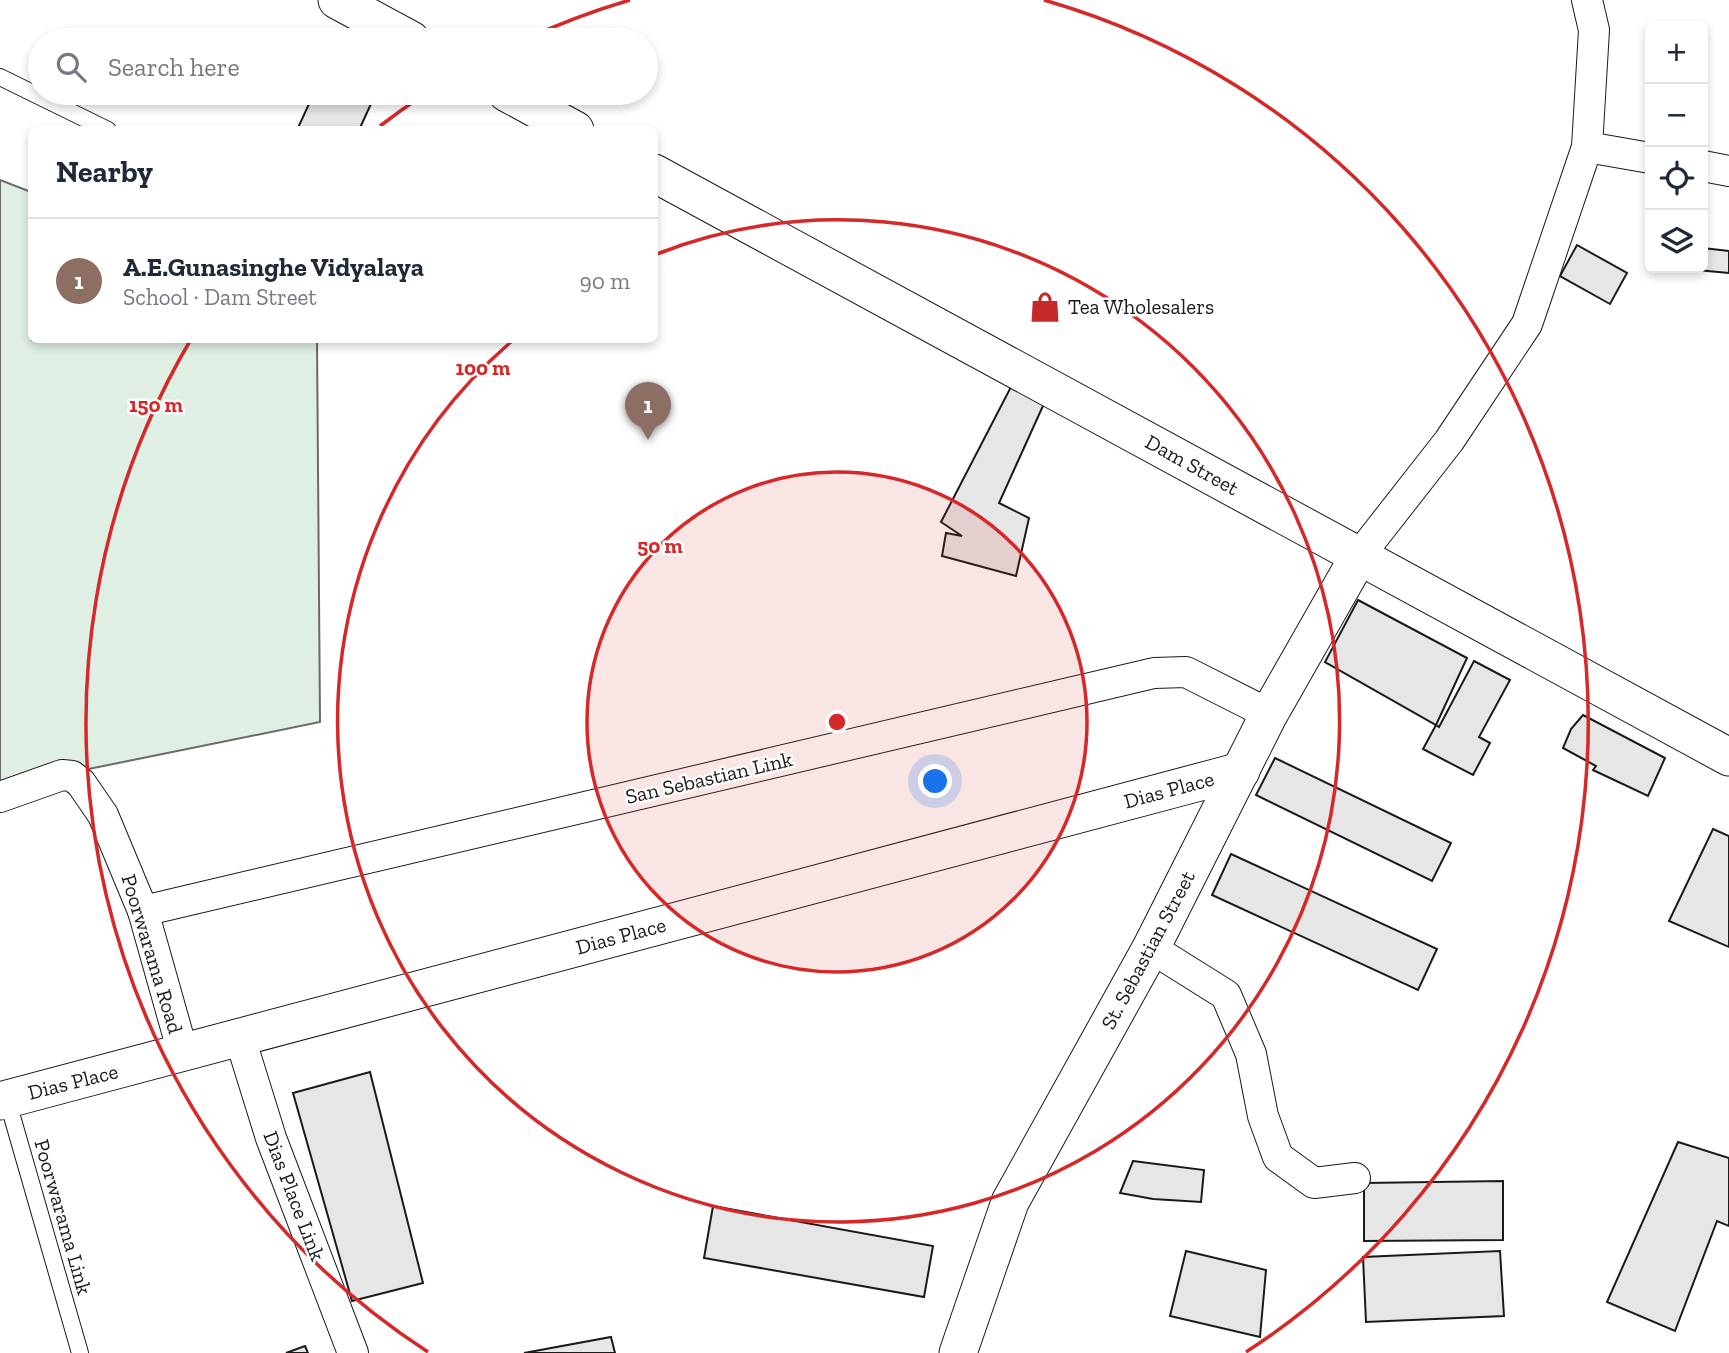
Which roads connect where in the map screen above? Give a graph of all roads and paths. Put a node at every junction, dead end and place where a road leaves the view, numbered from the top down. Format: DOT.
graph roads {
  1 [pos="337,0"];
  2 [pos="1587,0"];
  3 [pos="389,28"];
  4 [pos="0,77"];
  5 [pos="28,91"];
  6 [pos="57,105"];
  7 [pos="529,105"];
  8 [pos="100,126"];
  9 [pos="568,126"];
  10 [pos="1587,147"];
  11 [pos="1645,157"];
  12 [pos="1708,167"];
  13 [pos="1729,171"];
  14 [pos="658,175"];
  15 [pos="1359,556"];
  16 [pos="1269,714"];
  17 [pos="1729,757"];
  18 [pos="1241,771"];
  19 [pos="0,797"];
  20 [pos="143,911"];
  21 [pos="1151,948"];
  22 [pos="240,1038"];
  23 [pos="183,1054"];
  24 [pos="3,1100"];
  25 [pos="1355,1178"];
  26 [pos="79,1350"];
  27 [pos="353,1353"];
  28 [pos="958,1353"];
  1 -- 3 [label="street"];
  2 -- 10 [label="street"];
  4 -- 5 [label="lane"];
  6 -- 8 [label="lane"];
  7 -- 9 [label="street"];
  10 -- 11 [label="street"];
  10 -- 15 [label="street"];
  12 -- 13 [label="street"];
  14 -- 15 [label="street, Dam Street"];
  15 -- 16 [label="street, St. Sebastian Street"];
  15 -- 17 [label="street, Dam Street"];
  16 -- 18 [label="street, St. Sebastian Street"];
  16 -- 20 [label="street, San Sebastian Link"];
  18 -- 21 [label="street, St. Sebastian Street"];
  18 -- 22 [label="street, Dias Place"];
  19 -- 20 [label="street, Poorwarama Road"];
  20 -- 23 [label="street, Poorwarama Road"];
  21 -- 25 [label="street"];
  21 -- 28 [label="street, St. Sebastian Street"];
  22 -- 23 [label="street, Dias Place"];
  22 -- 27 [label="street, Dias Place Link"];
  23 -- 24 [label="street, Dias Place"];
  24 -- 26 [label="lane, Poorwarama Link"];
}
